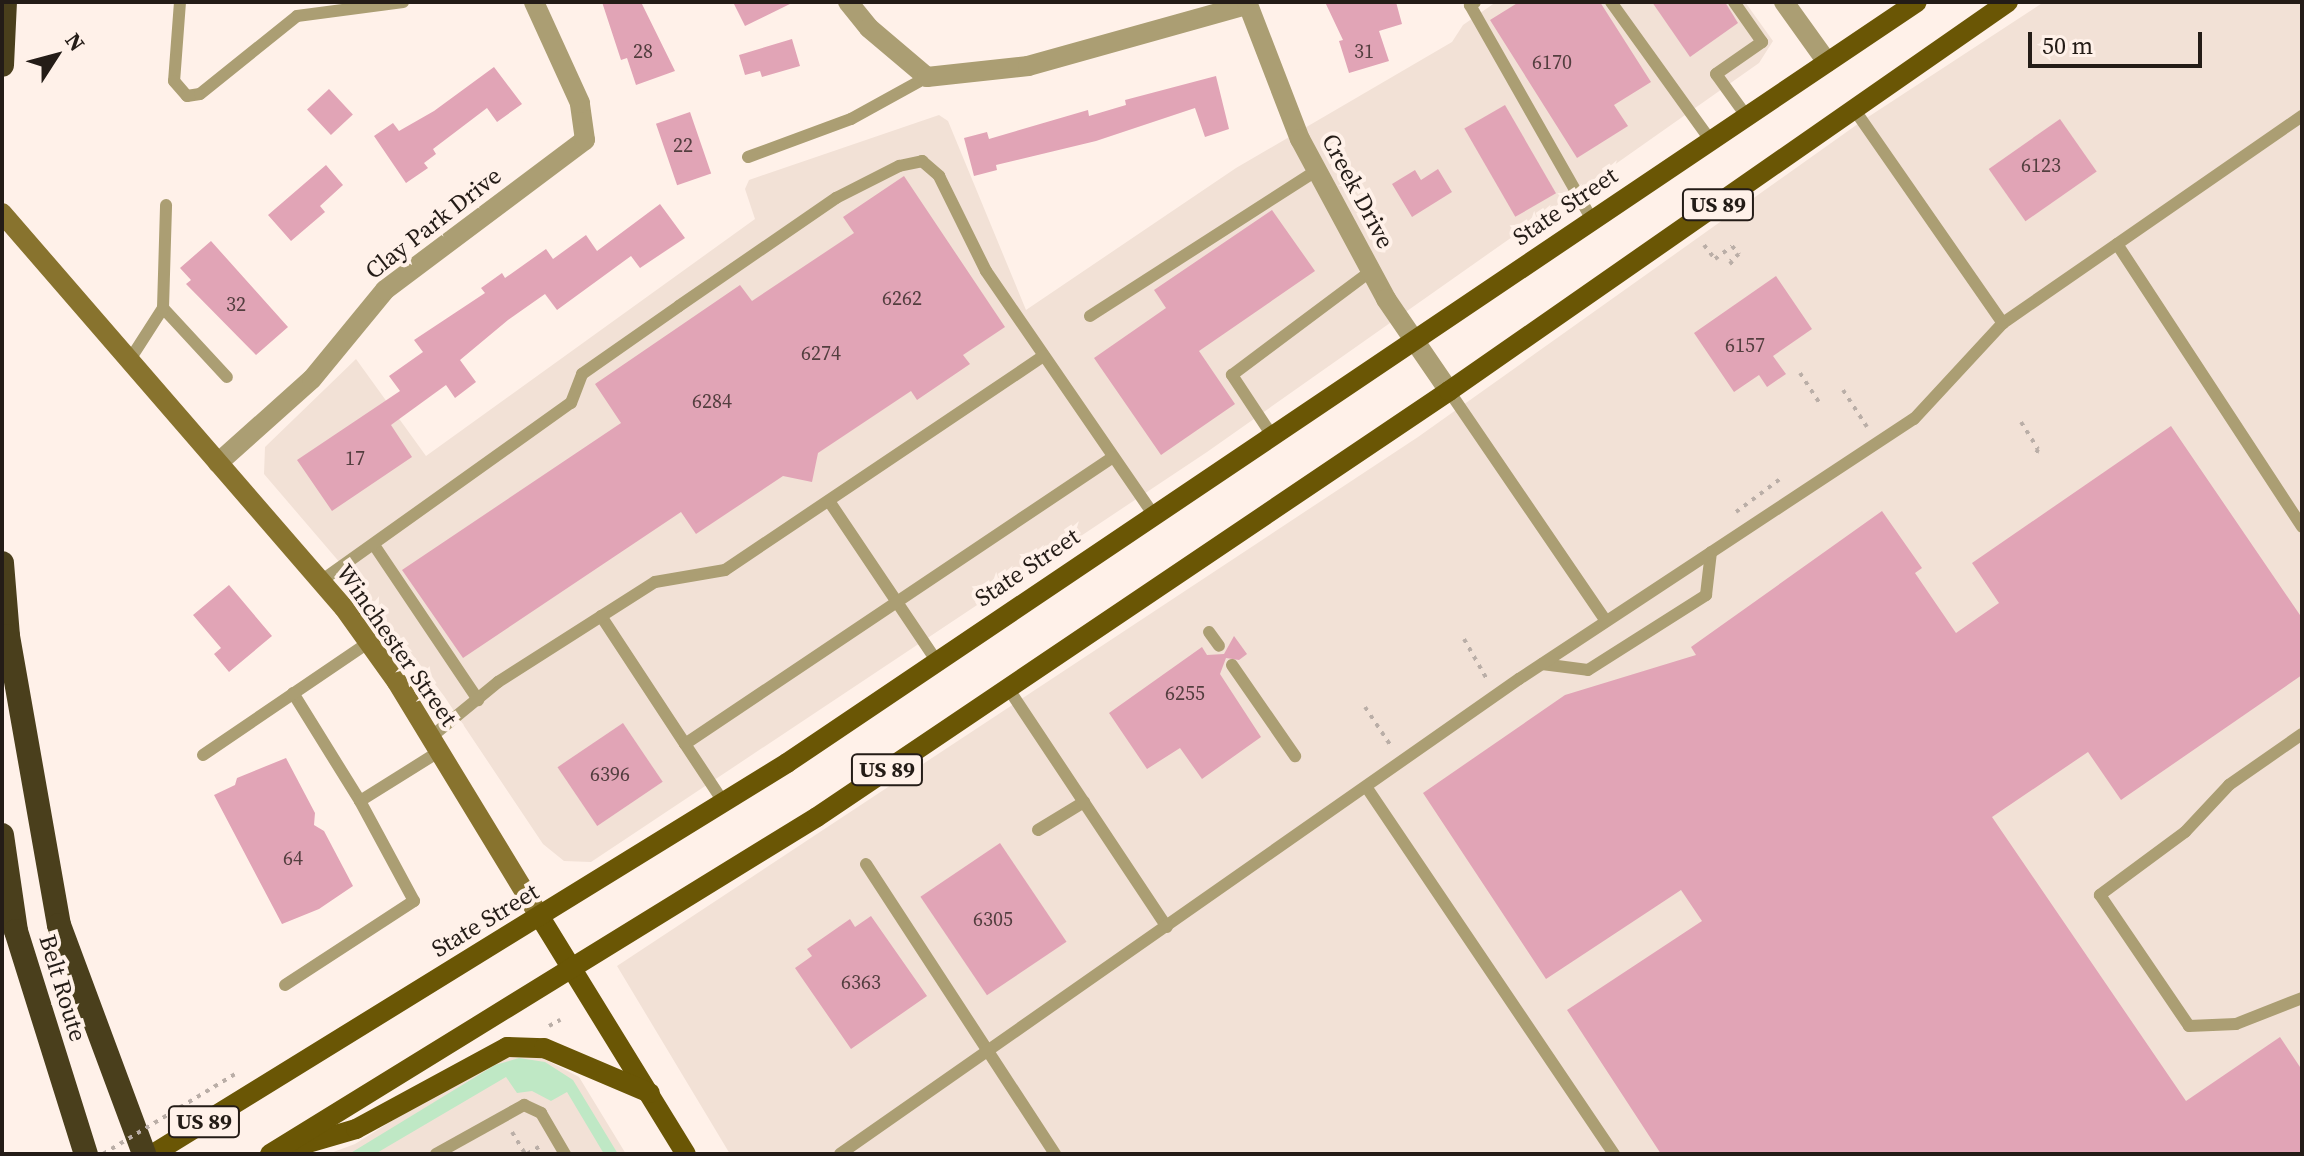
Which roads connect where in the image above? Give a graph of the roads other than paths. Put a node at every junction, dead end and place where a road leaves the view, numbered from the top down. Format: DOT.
graph roads {
  1 [pos="5,2"];
  2 [pos="180,2"];
  3 [pos="403,2"];
  4 [pos="534,2"];
  5 [pos="848,2"];
  6 [pos="1475,2"];
  7 [pos="1611,2"];
  8 [pos="1734,2"];
  9 [pos="1784,2"];
  10 [pos="1917,2"];
  11 [pos="2008,2"];
  12 [pos="1247,4"];
  13 [pos="1827,62"];
  14 [pos="2,65"];
  15 [pos="927,77"];
  16 [pos="1854,109"];
  17 [pos="2302,116"];
  18 [pos="1747,117"];
  19 [pos="1711,141"];
  20 [pos="748,157"];
  21 [pos="1317,170"];
  22 [pos="166,205"];
  23 [pos="2,213"];
  24 [pos="1592,220"];
  25 [pos="2117,244"];
  26 [pos="1371,271"];
  27 [pos="163,308"];
  28 [pos="1090,316"];
  29 [pos="2003,323"];
  30 [pos="1413,340"];
  31 [pos="1044,356"];
  32 [pos="126,358"];
  33 [pos="227,377"];
  34 [pos="1449,391"];
  35 [pos="1271,434"];
  36 [pos="1113,457"];
  37 [pos="218,463"];
  38 [pos="829,501"];
  39 [pos="1153,514"];
  40 [pos="2302,527"];
  41 [pos="374,545"];
  42 [pos="1711,552"];
  43 [pos="2,563"];
  44 [pos="321,581"];
  45 [pos="895,599"];
  46 [pos="601,616"];
  47 [pos="1606,621"];
  48 [pos="1209,632"];
  49 [pos="369,642"];
  50 [pos="1219,646"];
  51 [pos="935,659"];
  52 [pos="1542,664"];
  53 [pos="1232,665"];
  54 [pos="1008,688"];
  55 [pos="293,693"];
  56 [pos="478,700"];
  57 [pos="2302,734"];
  58 [pos="436,744"];
  59 [pos="685,744"];
  60 [pos="203,755"];
  61 [pos="1295,756"];
  62 [pos="1367,788"];
  63 [pos="360,801"];
  64 [pos="1084,802"];
  65 [pos="724,803"];
  66 [pos="1038,830"];
  67 [pos="2,835"];
  68 [pos="866,864"];
  69 [pos="540,917"];
  70 [pos="1167,927"];
  71 [pos="574,969"];
  72 [pos="285,985"];
  73 [pos="2302,998"];
  74 [pos="987,1051"];
  75 [pos="650,1093"];
  76 [pos="86,1154"];
  77 [pos="144,1154"];
  78 [pos="153,1154"];
  79 [pos="271,1154"];
  80 [pos="436,1154"];
  81 [pos="565,1154"];
  82 [pos="686,1154"];
  83 [pos="840,1154"];
  84 [pos="1055,1154"];
  85 [pos="1614,1154"];
  1 -- 14 [label="highway"];
  2 -- 3 [label="lane"];
  4 -- 37 [label="street, Clay Park Drive"];
  5 -- 15 [label="street"];
  6 -- 24 [label="lane"];
  7 -- 19 [label="lane"];
  8 -- 18 [label="lane"];
  9 -- 13 [label="street"];
  10 -- 13 [label="main road, State Street / US 89"];
  11 -- 16 [label="main road, US 89"];
  12 -- 15 [label="street"];
  12 -- 21 [label="street, Creek Drive"];
  13 -- 18 [label="main road, State Street / US 89"];
  15 -- 20 [label="lane"];
  16 -- 29 [label="lane"];
  16 -- 34 [label="main road, US 89"];
  17 -- 25 [label="lane"];
  18 -- 19 [label="main road, State Street / US 89"];
  19 -- 24 [label="main road, State Street / US 89"];
  21 -- 26 [label="street, Creek Drive"];
  21 -- 28 [label="lane"];
  22 -- 27 [label="lane"];
  23 -- 32 [label="main road, Winchester Street"];
  24 -- 30 [label="main road, State Street / US 89"];
  25 -- 29 [label="lane"];
  25 -- 40 [label="lane"];
  26 -- 30 [label="street, Creek Drive"];
  26 -- 35 [label="lane"];
  27 -- 32 [label="lane"];
  27 -- 33 [label="lane"];
  29 -- 42 [label="lane"];
  30 -- 34 [label="street, Creek Drive"];
  30 -- 35 [label="main road, State Street / US 89"];
  31 -- 36 [label="lane"];
  31 -- 38 [label="lane"];
  31 -- 41 [label="lane"];
  32 -- 37 [label="main road, Winchester Street"];
  34 -- 47 [label="lane"];
  34 -- 54 [label="main road, US 89"];
  35 -- 39 [label="main road, State Street / US 89"];
  36 -- 39 [label="lane"];
  36 -- 45 [label="lane"];
  37 -- 44 [label="main road, Winchester Street"];
  38 -- 45 [label="lane"];
  38 -- 46 [label="lane"];
  39 -- 51 [label="main road, State Street / US 89"];
  41 -- 44 [label="lane"];
  41 -- 56 [label="lane"];
  42 -- 47 [label="lane"];
  42 -- 52 [label="lane"];
  43 -- 77 [label="highway"];
  44 -- 49 [label="main road, Winchester Street"];
  45 -- 51 [label="lane"];
  45 -- 59 [label="lane"];
  46 -- 56 [label="lane"];
  46 -- 59 [label="lane"];
  47 -- 52 [label="lane"];
  48 -- 50 [label="lane"];
  49 -- 55 [label="lane"];
  49 -- 58 [label="main road, Winchester Street"];
  51 -- 65 [label="main road, State Street / US 89"];
  52 -- 62 [label="lane"];
  53 -- 61 [label="lane"];
  54 -- 64 [label="lane"];
  54 -- 71 [label="main road, US 89"];
  55 -- 60 [label="lane"];
  55 -- 63 [label="lane"];
  56 -- 58 [label="lane"];
  57 -- 73 [label="lane"];
  58 -- 63 [label="lane"];
  58 -- 69 [label="main road, Winchester Street"];
  59 -- 65 [label="lane"];
  62 -- 70 [label="lane"];
  62 -- 85 [label="lane"];
  63 -- 72 [label="lane"];
  64 -- 66 [label="lane"];
  64 -- 70 [label="lane"];
  65 -- 69 [label="main road, State Street / US 89"];
  67 -- 76 [label="highway, Belt Route"];
  68 -- 74 [label="lane"];
  69 -- 71 [label="main road, Winchester Street"];
  69 -- 78 [label="main road, State Street / US 89"];
  70 -- 74 [label="lane"];
  71 -- 75 [label="main road, Winchester Street"];
  71 -- 79 [label="main road, US 89"];
  74 -- 83 [label="lane"];
  74 -- 84 [label="lane"];
  75 -- 79 [label="main road"];
  75 -- 82 [label="main road, Winchester Street"];
  80 -- 81 [label="lane"];
}
